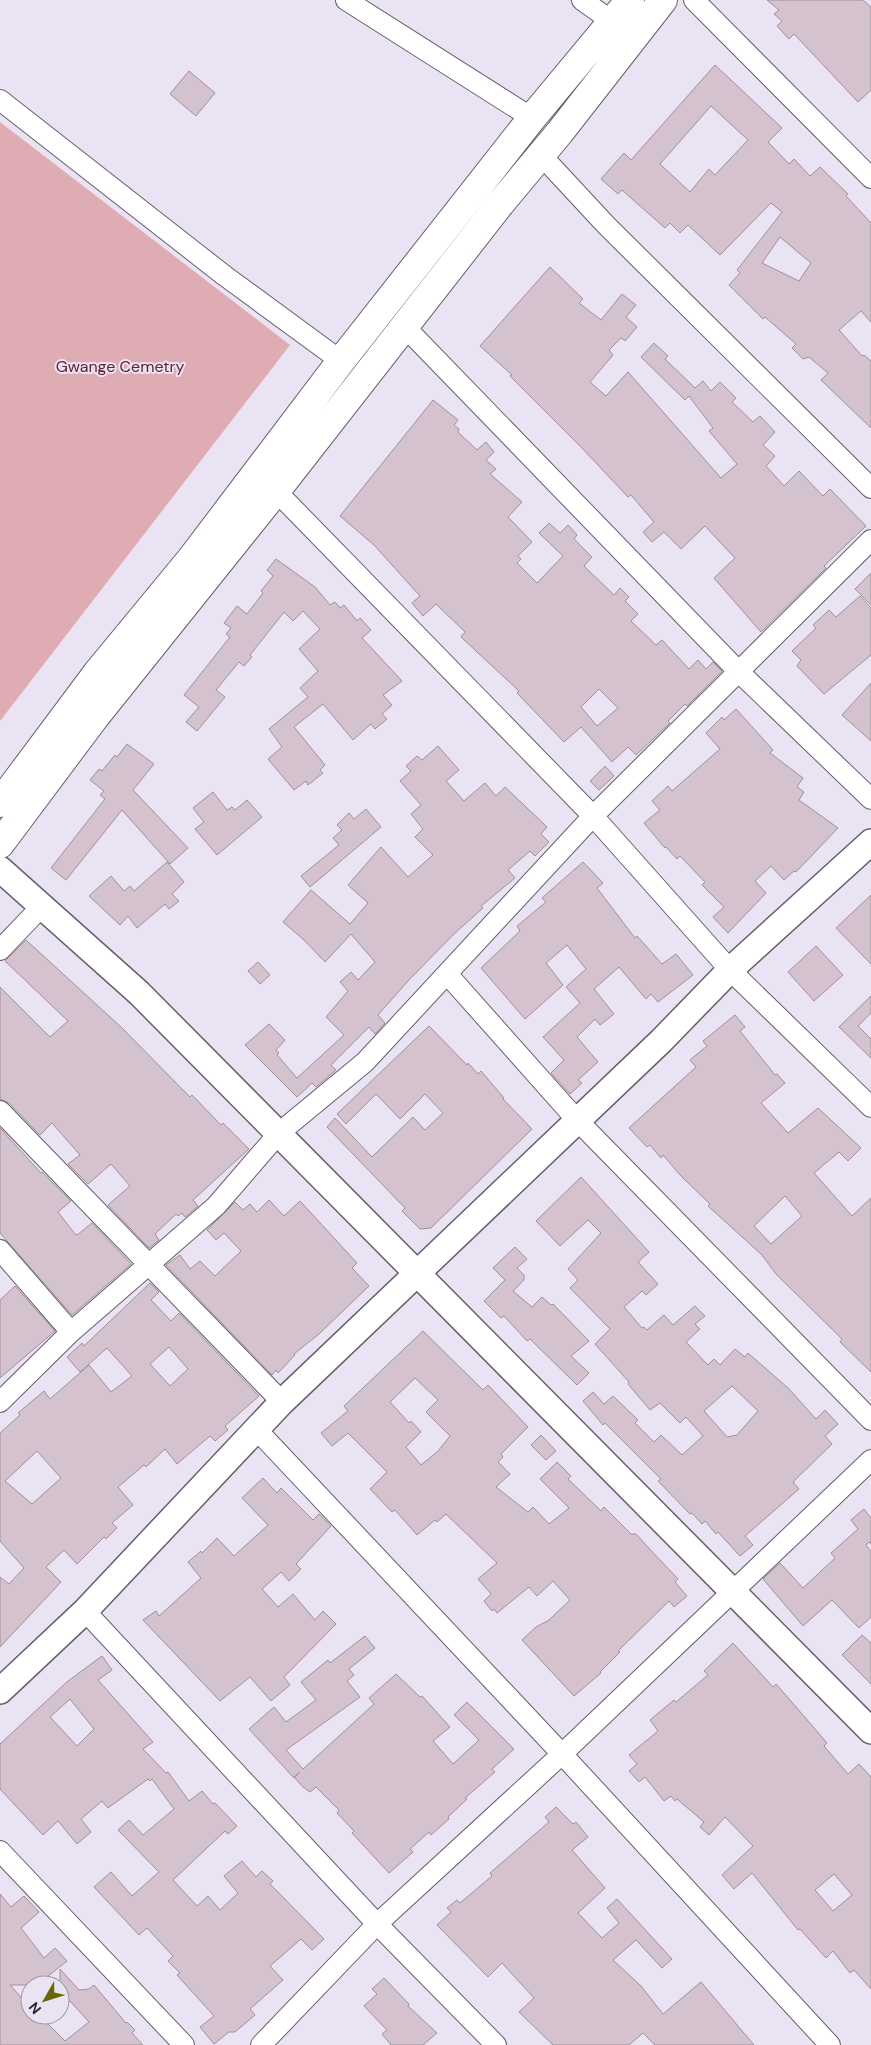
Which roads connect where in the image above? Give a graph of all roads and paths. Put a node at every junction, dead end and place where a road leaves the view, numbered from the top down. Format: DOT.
graph roads {
  1 [pos="346,0"];
  2 [pos="582,0"];
  3 [pos="630,0"];
  4 [pos="662,0"];
  5 [pos="694,0"];
  6 [pos="613,22"];
  7 [pos="0,100"];
  8 [pos="532,118"];
  9 [pos="541,155"];
  10 [pos="871,178"];
  11 [pos="404,326"];
  12 [pos="342,361"];
  13 [pos="871,488"];
  14 [pos="276,492"];
  15 [pos="871,540"];
  16 [pos="739,672"];
  17 [pos="871,799"];
  18 [pos="0,804"];
  19 [pos="593,816"];
  20 [pos="871,842"];
  21 [pos="0,844"];
  22 [pos="0,869"];
  23 [pos="42,906"];
  24 [pos="0,950"];
  25 [pos="730,970"];
  26 [pos="448,975"];
  27 [pos="871,1107"];
  28 [pos="0,1111"];
  29 [pos="576,1119"];
  30 [pos="279,1133"];
  31 [pos="0,1250"];
  32 [pos="148,1266"];
  33 [pos="418,1274"];
  34 [pos="71,1332"];
  35 [pos="0,1402"];
  36 [pos="282,1402"];
  37 [pos="871,1420"];
  38 [pos="257,1430"];
  39 [pos="871,1460"];
  40 [pos="734,1592"];
  41 [pos="85,1611"];
  42 [pos="0,1692"];
  43 [pos="871,1731"];
  44 [pos="562,1754"];
  45 [pos="0,1851"];
  46 [pos="377,1924"];
  47 [pos="184,2045"];
  48 [pos="261,2045"];
  49 [pos="496,2045"];
  50 [pos="830,2045"];
  1 -- 8 [label="street"];
  2 -- 6 [label="street"];
  3 -- 6 [label="highway"];
  4 -- 9 [label="highway"];
  5 -- 10 [label="street"];
  6 -- 8 [label="highway"];
  7 -- 12 [label="street"];
  8 -- 12 [label="highway"];
  9 -- 11 [label="highway"];
  9 -- 13 [label="street"];
  11 -- 14 [label="highway"];
  11 -- 16 [label="street"];
  12 -- 18 [label="highway"];
  14 -- 19 [label="street"];
  14 -- 21 [label="highway"];
  15 -- 16 [label="street"];
  16 -- 17 [label="street"];
  16 -- 19 [label="street"];
  19 -- 25 [label="street"];
  19 -- 26 [label="street"];
  20 -- 25 [label="main road"];
  22 -- 23 [label="main road"];
  23 -- 24 [label="street"];
  23 -- 30 [label="main road"];
  25 -- 27 [label="street"];
  25 -- 29 [label="main road"];
  26 -- 29 [label="street"];
  26 -- 30 [label="street"];
  28 -- 32 [label="street"];
  29 -- 33 [label="main road"];
  29 -- 37 [label="street"];
  30 -- 32 [label="street"];
  30 -- 33 [label="main road"];
  31 -- 34 [label="street"];
  32 -- 34 [label="street"];
  32 -- 36 [label="street"];
  33 -- 36 [label="main road"];
  33 -- 40 [label="main road"];
  34 -- 35 [label="street"];
  36 -- 38 [label="main road"];
  38 -- 41 [label="main road"];
  38 -- 44 [label="street"];
  39 -- 40 [label="street"];
  40 -- 43 [label="main road"];
  40 -- 44 [label="street"];
  41 -- 42 [label="main road"];
  41 -- 46 [label="street"];
  44 -- 46 [label="street"];
  44 -- 50 [label="street"];
  45 -- 47 [label="street"];
  46 -- 48 [label="street"];
  46 -- 49 [label="street"];
}
